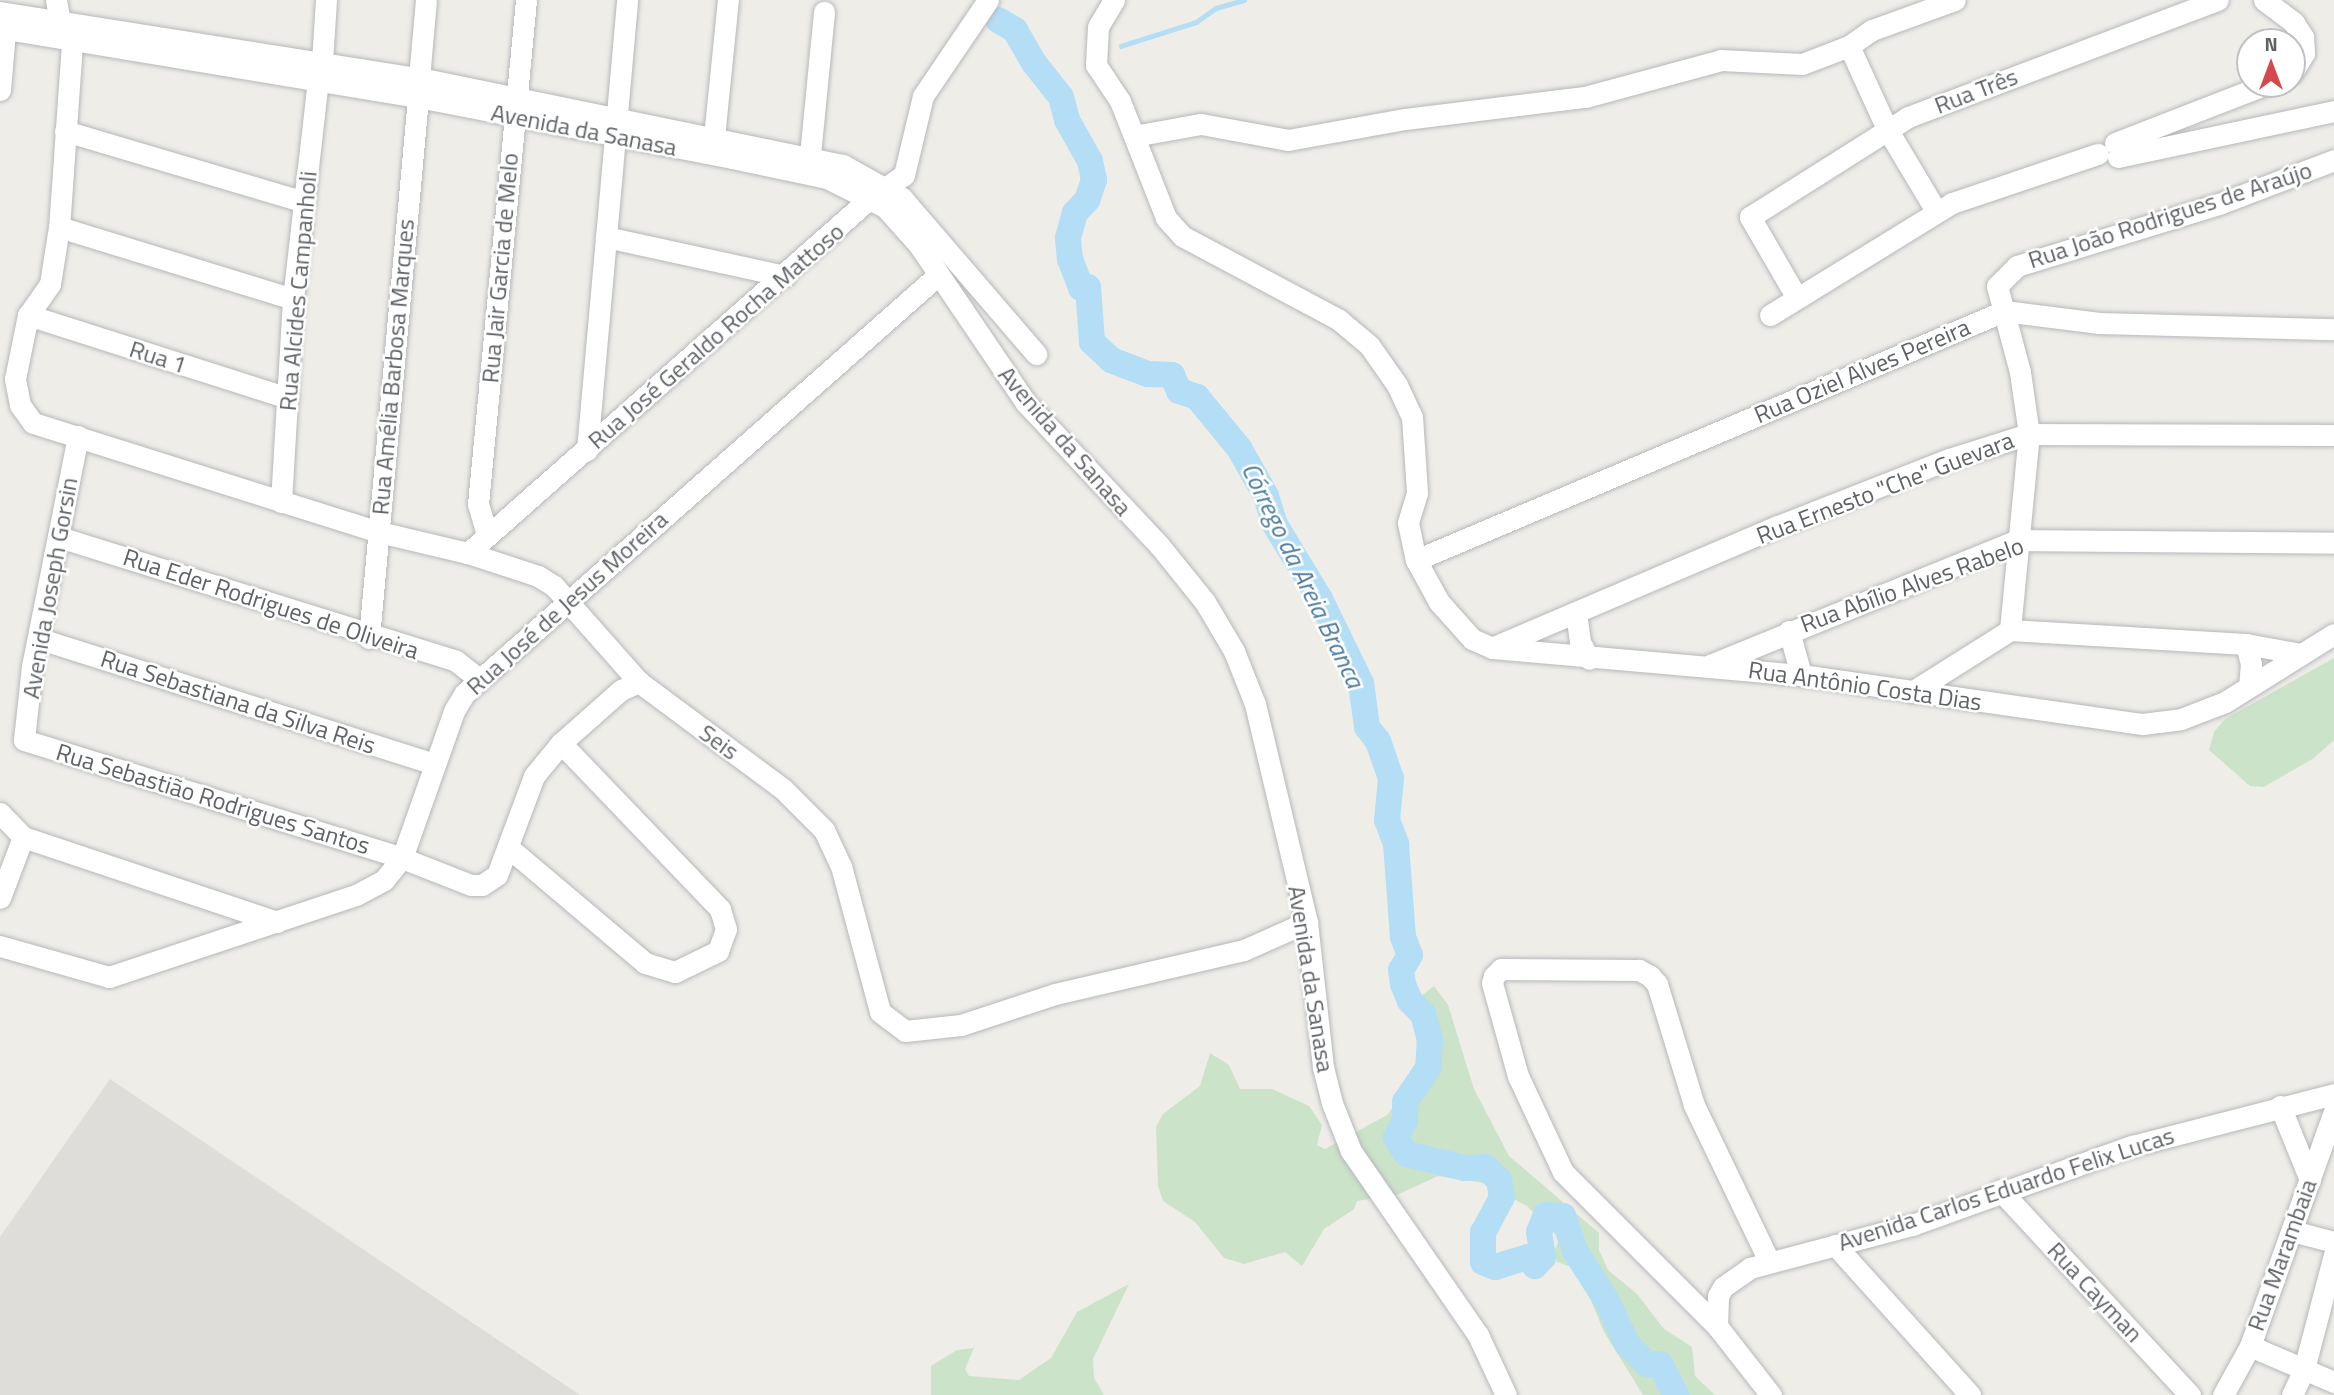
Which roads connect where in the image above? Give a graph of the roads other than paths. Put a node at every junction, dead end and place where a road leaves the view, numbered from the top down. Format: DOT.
graph roads {
  1 [pos="56,0"];
  2 [pos="326,0"];
  3 [pos="426,0"];
  4 [pos="526,0"];
  5 [pos="627,0"];
  6 [pos="727,0"];
  7 [pos="988,0"];
  8 [pos="1114,0"];
  9 [pos="1955,0"];
  10 [pos="2218,0"];
  11 [pos="2264,0"];
  12 [pos="2192,4"];
  13 [pos="824,12"];
  14 [pos="61,22"];
  15 [pos="2,23"];
  16 [pos="2299,28"];
  17 [pos="72,43"];
  18 [pos="1849,46"];
  19 [pos="320,71"];
  20 [pos="418,88"];
  21 [pos="0,90"];
  22 [pos="2236,97"];
  23 [pos="514,107"];
  24 [pos="2334,110"];
  25 [pos="613,126"];
  26 [pos="1887,129"];
  27 [pos="65,131"];
  28 [pos="714,136"];
  29 [pos="1134,136"];
  30 [pos="2110,151"];
  31 [pos="810,155"];
  32 [pos="2334,160"];
  33 [pos="877,193"];
  34 [pos="304,202"];
  35 [pos="1936,211"];
  36 [pos="59,227"];
  37 [pos="606,237"];
  38 [pos="938,275"];
  39 [pos="785,276"];
  40 [pos="1797,298"];
  41 [pos="293,299"];
  42 [pos="2004,311"];
  43 [pos="28,315"];
  44 [pos="1770,316"];
  45 [pos="2334,329"];
  46 [pos="1036,354"];
  47 [pos="288,398"];
  48 [pos="2029,434"];
  49 [pos="2334,435"];
  50 [pos="78,436"];
  51 [pos="587,450"];
  52 [pos="281,502"];
  53 [pos="379,532"];
  54 [pos="487,535"];
  55 [pos="59,537"];
  56 [pos="2018,540"];
  57 [pos="2334,543"];
  58 [pos="468,553"];
  59 [pos="1416,561"];
  60 [pos="568,598"];
  61 [pos="1576,613"];
  62 [pos="2010,630"];
  63 [pos="1788,631"];
  64 [pos="2334,634"];
  65 [pos="369,638"];
  66 [pos="40,639"];
  67 [pos="2246,644"];
  68 [pos="1492,648"];
  69 [pos="2301,654"];
  70 [pos="1589,659"];
  71 [pos="1709,666"];
  72 [pos="1801,675"];
  73 [pos="479,679"];
  74 [pos="639,682"];
  75 [pos="2249,687"];
  76 [pos="1912,692"];
  77 [pos="24,740"];
  78 [pos="561,743"];
  79 [pos="435,765"];
  80 [pos="10,822"];
  81 [pos="509,848"];
  82 [pos="402,858"];
  83 [pos="0,898"];
  84 [pos="277,922"];
  85 [pos="1307,922"];
  86 [pos="0,946"];
  87 [pos="2334,1094"];
  88 [pos="2280,1106"];
  89 [pos="2334,1112"];
  90 [pos="2310,1180"];
  91 [pos="2000,1190"];
  92 [pos="2292,1231"];
  93 [pos="2334,1242"];
  94 [pos="1835,1245"];
  95 [pos="2334,1255"];
  96 [pos="1769,1261"];
  97 [pos="1717,1326"];
  98 [pos="2250,1346"];
  99 [pos="2304,1369"];
  100 [pos="2334,1382"];
  101 [pos="1506,1395"];
  102 [pos="1771,1395"];
  103 [pos="1970,1395"];
  104 [pos="2190,1395"];
  105 [pos="2223,1395"];
  106 [pos="2292,1395"];
  1 -- 14 [label="street"];
  2 -- 19 [label="street, Rua Alcides Campanholi"];
  3 -- 20 [label="street, Rua Amélia Barbosa Marques"];
  4 -- 23 [label="street, Rua Jair Garcia de Melo"];
  5 -- 25 [label="street"];
  6 -- 28 [label="street"];
  7 -- 33 [label="street, Rua José Geraldo Rocha Mattoso"];
  8 -- 29 [label="street, Rua Antônio Costa Dias"];
  9 -- 18 [label="street"];
  10 -- 12 [label="street, Rua Três"];
  11 -- 16 [label="street"];
  12 -- 26 [label="street, Rua Três"];
  13 -- 31 [label="street"];
  14 -- 15 [label="street, Avenida da Sanasa"];
  14 -- 19 [label="street, Avenida da Sanasa"];
  15 -- 17 [label="street, Avenida da Sanasa"];
  15 -- 21 [label="street"];
  17 -- 19 [label="street, Avenida da Sanasa"];
  17 -- 27 [label="street"];
  18 -- 26 [label="street"];
  18 -- 29 [label="street"];
  19 -- 20 [label="street, Avenida da Sanasa"];
  19 -- 34 [label="street, Rua Alcides Campanholi"];
  20 -- 23 [label="street, Avenida da Sanasa"];
  20 -- 53 [label="street, Rua Amélia Barbosa Marques"];
  22 -- 30 [label="street"];
  23 -- 25 [label="street, Avenida da Sanasa"];
  23 -- 54 [label="street, Rua Jair Garcia de Melo"];
  24 -- 30 [label="street"];
  25 -- 28 [label="street, Avenida da Sanasa"];
  25 -- 33 [label="street, Avenida da Sanasa"];
  25 -- 37 [label="street"];
  26 -- 35 [label="street"];
  26 -- 40 [label="street, Rua Três"];
  27 -- 34 [label="street"];
  27 -- 36 [label="street"];
  28 -- 31 [label="street, Avenida da Sanasa"];
  29 -- 59 [label="street, Rua Antônio Costa Dias"];
  30 -- 35 [label="street"];
  31 -- 33 [label="street, Avenida da Sanasa"];
  32 -- 42 [label="street, Rua João Rodrigues de Araújo"];
  33 -- 38 [label="street, Avenida da Sanasa"];
  33 -- 39 [label="street, Rua José Geraldo Rocha Mattoso"];
  33 -- 46 [label="street, Avenida da Sanasa"];
  34 -- 41 [label="street, Rua Alcides Campanholi"];
  35 -- 40 [label="street"];
  36 -- 41 [label="street"];
  36 -- 43 [label="street"];
  37 -- 39 [label="street"];
  37 -- 51 [label="street"];
  38 -- 60 [label="street, Rua José de Jesus Moreira"];
  38 -- 85 [label="street, Avenida da Sanasa"];
  39 -- 51 [label="street, Rua José Geraldo Rocha Mattoso"];
  40 -- 44 [label="street"];
  41 -- 47 [label="street, Rua Alcides Campanholi"];
  42 -- 45 [label="street"];
  42 -- 48 [label="street"];
  42 -- 59 [label="street, Rua Oziel Alves Pereira"];
  43 -- 47 [label="street, Rua 1"];
  43 -- 50 [label="street, Seis"];
  47 -- 52 [label="street, Rua Alcides Campanholi"];
  48 -- 49 [label="street, Rua Ernesto \"Che\" Guevara"];
  48 -- 56 [label="street"];
  48 -- 61 [label="street, Rua Ernesto \"Che\" Guevara"];
  50 -- 52 [label="street, Seis"];
  50 -- 55 [label="street, Avenida Joseph Gorsin"];
  51 -- 54 [label="street, Rua José Geraldo Rocha Mattoso"];
  52 -- 53 [label="street, Seis"];
  53 -- 58 [label="street, Seis"];
  53 -- 65 [label="street, Rua Amélia Barbosa Marques"];
  54 -- 58 [label="street, Rua José Geraldo Rocha Mattoso"];
  55 -- 65 [label="street, Rua Eder Rodrigues de Oliveira"];
  55 -- 66 [label="street, Avenida Joseph Gorsin"];
  56 -- 57 [label="street, Rua Abílio Alves Rabelo"];
  56 -- 62 [label="street"];
  56 -- 63 [label="street, Rua Abílio Alves Rabelo"];
  58 -- 60 [label="street, Seis"];
  59 -- 68 [label="street, Rua Antônio Costa Dias"];
  60 -- 73 [label="street, Rua José de Jesus Moreira"];
  60 -- 74 [label="street, Seis"];
  61 -- 68 [label="street, Rua Ernesto \"Che\" Guevara"];
  61 -- 70 [label="street"];
  62 -- 67 [label="street"];
  62 -- 76 [label="street"];
  63 -- 71 [label="street, Rua Abílio Alves Rabelo"];
  63 -- 72 [label="street"];
  64 -- 69 [label="street, Rua Antônio Costa Dias"];
  65 -- 73 [label="street, Rua Eder Rodrigues de Oliveira"];
  66 -- 77 [label="street, Avenida Joseph Gorsin"];
  66 -- 79 [label="street, Rua Sebastiana da Silva Reis"];
  67 -- 69 [label="street"];
  67 -- 75 [label="street"];
  68 -- 70 [label="street, Rua Antônio Costa Dias"];
  69 -- 75 [label="street, Rua Antônio Costa Dias"];
  70 -- 71 [label="street, Rua Antônio Costa Dias"];
  71 -- 72 [label="street, Rua Antônio Costa Dias"];
  72 -- 76 [label="street, Rua Antônio Costa Dias"];
  73 -- 79 [label="street, Rua José de Jesus Moreira"];
  74 -- 78 [label="street, Rua Sebastião Rodrigues Santos"];
  74 -- 85 [label="street, Seis"];
  75 -- 76 [label="street, Rua Antônio Costa Dias"];
  77 -- 82 [label="street, Rua Sebastião Rodrigues Santos"];
  78 -- 81 [label="street, Rua Sebastião Rodrigues Santos"];
  78 -- 81 [label="street"];
  79 -- 82 [label="street, Rua José de Jesus Moreira"];
  80 -- 83 [label="street"];
  80 -- 84 [label="street"];
  81 -- 82 [label="street, Rua Sebastião Rodrigues Santos"];
  82 -- 84 [label="street, Rua José de Jesus Moreira"];
  84 -- 86 [label="street, Rua José de Jesus Moreira"];
  85 -- 101 [label="street, Avenida da Sanasa"];
  87 -- 88 [label="street, Avenida Carlos Eduardo Felix Lucas"];
  88 -- 90 [label="street"];
  88 -- 91 [label="street, Avenida Carlos Eduardo Felix Lucas"];
  89 -- 90 [label="street, Rua Marambaia"];
  90 -- 92 [label="street, Rua Marambaia"];
  91 -- 94 [label="street, Avenida Carlos Eduardo Felix Lucas"];
  91 -- 104 [label="street, Rua Cayman"];
  92 -- 93 [label="street"];
  92 -- 98 [label="street, Rua Marambaia"];
  94 -- 96 [label="street, Avenida Carlos Eduardo Felix Lucas"];
  94 -- 103 [label="street"];
  95 -- 99 [label="street"];
  96 -- 97 [label="street, Avenida Carlos Eduardo Felix Lucas"];
  96 -- 97 [label="street"];
  97 -- 102 [label="street"];
  98 -- 99 [label="street"];
  98 -- 105 [label="street, Rua Marambaia"];
  99 -- 100 [label="street"];
  99 -- 106 [label="street"];
}
